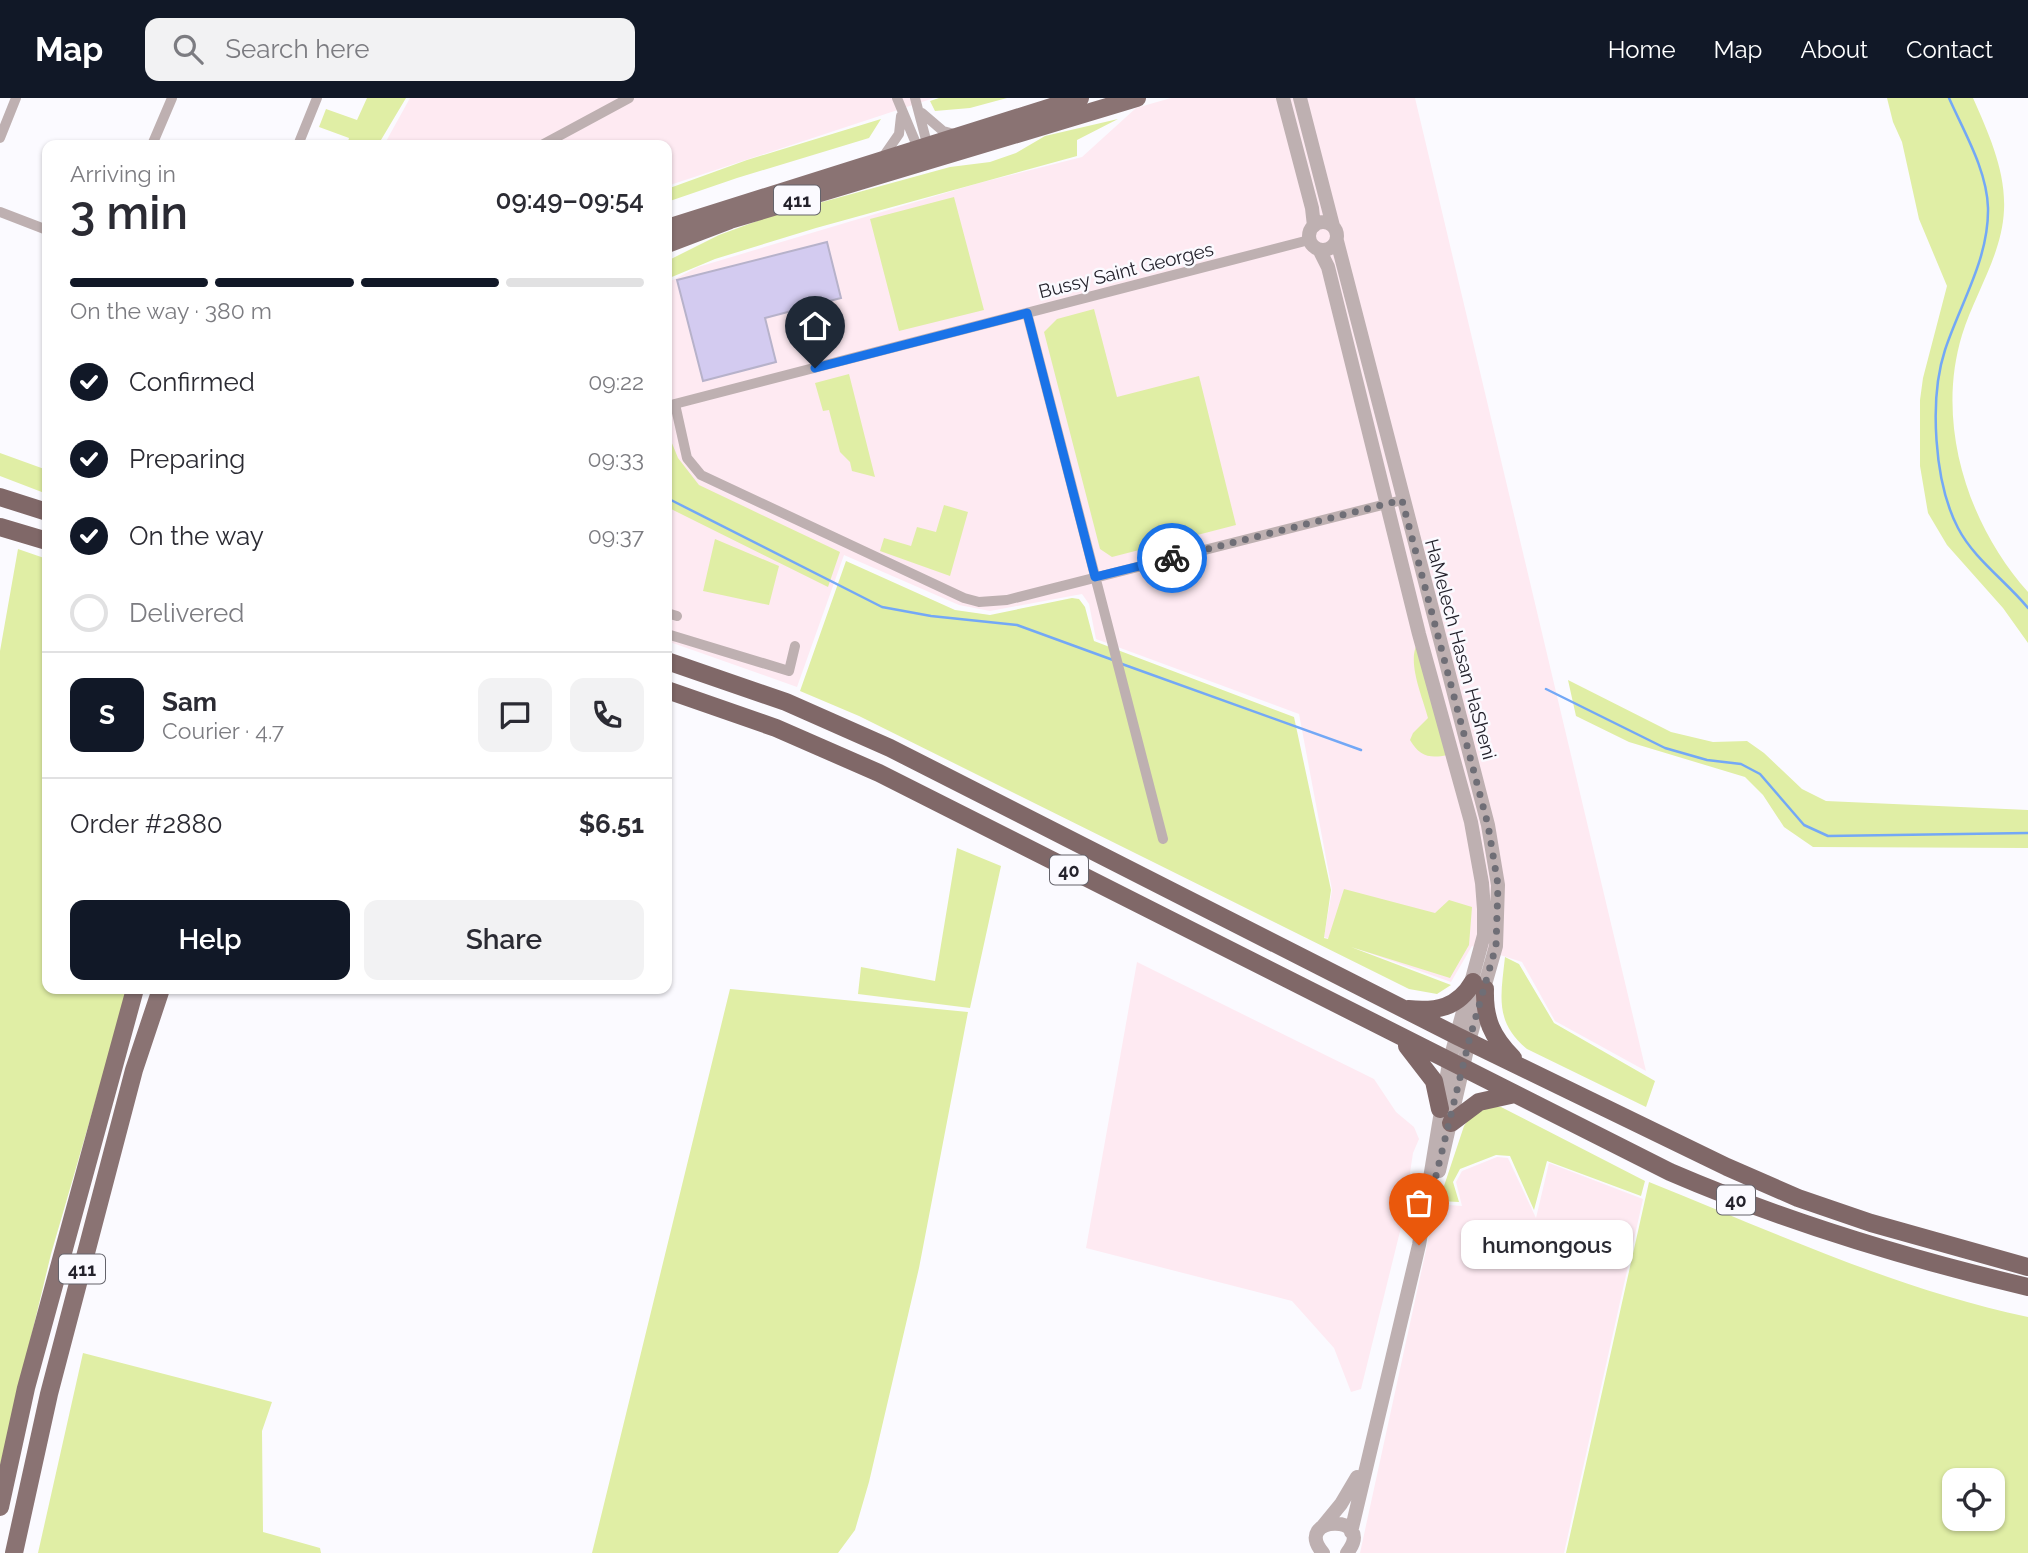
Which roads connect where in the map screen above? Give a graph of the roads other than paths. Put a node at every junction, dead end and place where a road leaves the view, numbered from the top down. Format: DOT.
graph roads {
  1 [pos="16,98"];
  2 [pos="172,98"];
  3 [pos="317,98"];
  4 [pos="629,98"];
  5 [pos="897,98"];
  6 [pos="915,98"];
  7 [pos="1080,98"];
  8 [pos="1137,98"];
  9 [pos="1283,98"];
  10 [pos="1300,98"];
  11 [pos="919,110"];
  12 [pos="901,113"];
  13 [pos="968,135"];
  14 [pos="0,138"];
  15 [pos="154,140"];
  16 [pos="300,140"];
  17 [pos="551,140"];
  18 [pos="925,153"];
  19 [pos="878,162"];
  20 [pos="0,212"];
  21 [pos="672,226"];
  22 [pos="1314,226"];
  23 [pos="1333,226"];
  24 [pos="42,228"];
  25 [pos="1337,241"];
  26 [pos="672,242"];
  27 [pos="1315,246"];
  28 [pos="1027,313"];
  29 [pos="672,405"];
  30 [pos="672,408"];
  31 [pos="0,497"];
  32 [pos="1402,500"];
  33 [pos="1387,504"];
  34 [pos="42,510"];
  35 [pos="0,527"];
  36 [pos="42,540"];
  37 [pos="1095,577"];
  38 [pos="672,636"];
  39 [pos="795,646"];
  40 [pos="672,663"];
  41 [pos="672,692"];
  42 [pos="1163,839"];
  43 [pos="1479,985"];
  44 [pos="134,994"];
  45 [pos="159,994"];
  46 [pos="1401,1008"];
  47 [pos="1391,1033"];
  48 [pos="1463,1038"];
  49 [pos="1455,1065"];
  50 [pos="1527,1069"];
  51 [pos="1515,1094"];
  52 [pos="1446,1116"];
  53 [pos="2028,1267"];
  54 [pos="2028,1287"];
  55 [pos="1372,1440"];
  56 [pos="0,1507"];
  57 [pos="1323,1526"];
  58 [pos="1351,1532"];
  59 [pos="1320,1551"];
  60 [pos="14,1553"];
  61 [pos="1347,1553"];
  1 -- 14 [label="street"];
  2 -- 15 [label="street"];
  3 -- 16 [label="street"];
  4 -- 17 [label="street"];
  5 -- 12 [label="street"];
  6 -- 11 [label="street"];
  7 -- 13 [label="main road, 411"];
  8 -- 18 [label="main road, 411"];
  9 -- 22 [label="street"];
  10 -- 23 [label="street"];
  11 -- 13 [label="street"];
  11 -- 18 [label="street"];
  12 -- 18 [label="street"];
  12 -- 19 [label="street"];
  13 -- 18 [label="main road, 411"];
  18 -- 19 [label="main road, 411"];
  18 -- 26 [label="main road, 411"];
  19 -- 21 [label="main road, 411"];
  20 -- 24 [label="street"];
  22 -- 23 [label="street"];
  22 -- 27 [label="street"];
  23 -- 25 [label="street"];
  25 -- 27 [label="street"];
  25 -- 32 [label="street, HaMelech Hasan HaSheni"];
  27 -- 28 [label="street, Bussy Saint Georges"];
  27 -- 33 [label="street, HaMelech Hasan HaSheni"];
  28 -- 29 [label="street, Bussy Saint Georges"];
  28 -- 37 [label="street"];
  30 -- 37 [label="street"];
  31 -- 34 [label="highway"];
  32 -- 33 [label="street"];
  32 -- 43 [label="street, HaMelech Hasan HaSheni"];
  33 -- 37 [label="street"];
  33 -- 43 [label="street, HaMelech Hasan HaSheni"];
  35 -- 36 [label="highway"];
  37 -- 42 [label="street"];
  38 -- 39 [label="street"];
  40 -- 46 [label="highway, 40"];
  41 -- 47 [label="highway, 40"];
  43 -- 46 [label="highway"];
  43 -- 48 [label="street, HaMelech Hasan HaSheni"];
  43 -- 50 [label="highway"];
  44 -- 56 [label="main road, 411"];
  45 -- 60 [label="main road, 411"];
  46 -- 48 [label="highway, 40"];
  47 -- 49 [label="highway, 40"];
  47 -- 52 [label="highway"];
  48 -- 49 [label="street, HaMelech Hasan HaSheni"];
  48 -- 50 [label="highway, 40"];
  49 -- 51 [label="highway, 40"];
  49 -- 52 [label="street, HaMelech Hasan HaSheni"];
  50 -- 53 [label="highway, 40"];
  51 -- 52 [label="highway"];
  51 -- 54 [label="highway, 40"];
  52 -- 55 [label="street, HaMelech Hasan HaSheni"];
  55 -- 57 [label="street"];
  55 -- 58 [label="street"];
  57 -- 58 [label="street"];
  57 -- 59 [label="street"];
  58 -- 61 [label="street"];
}
